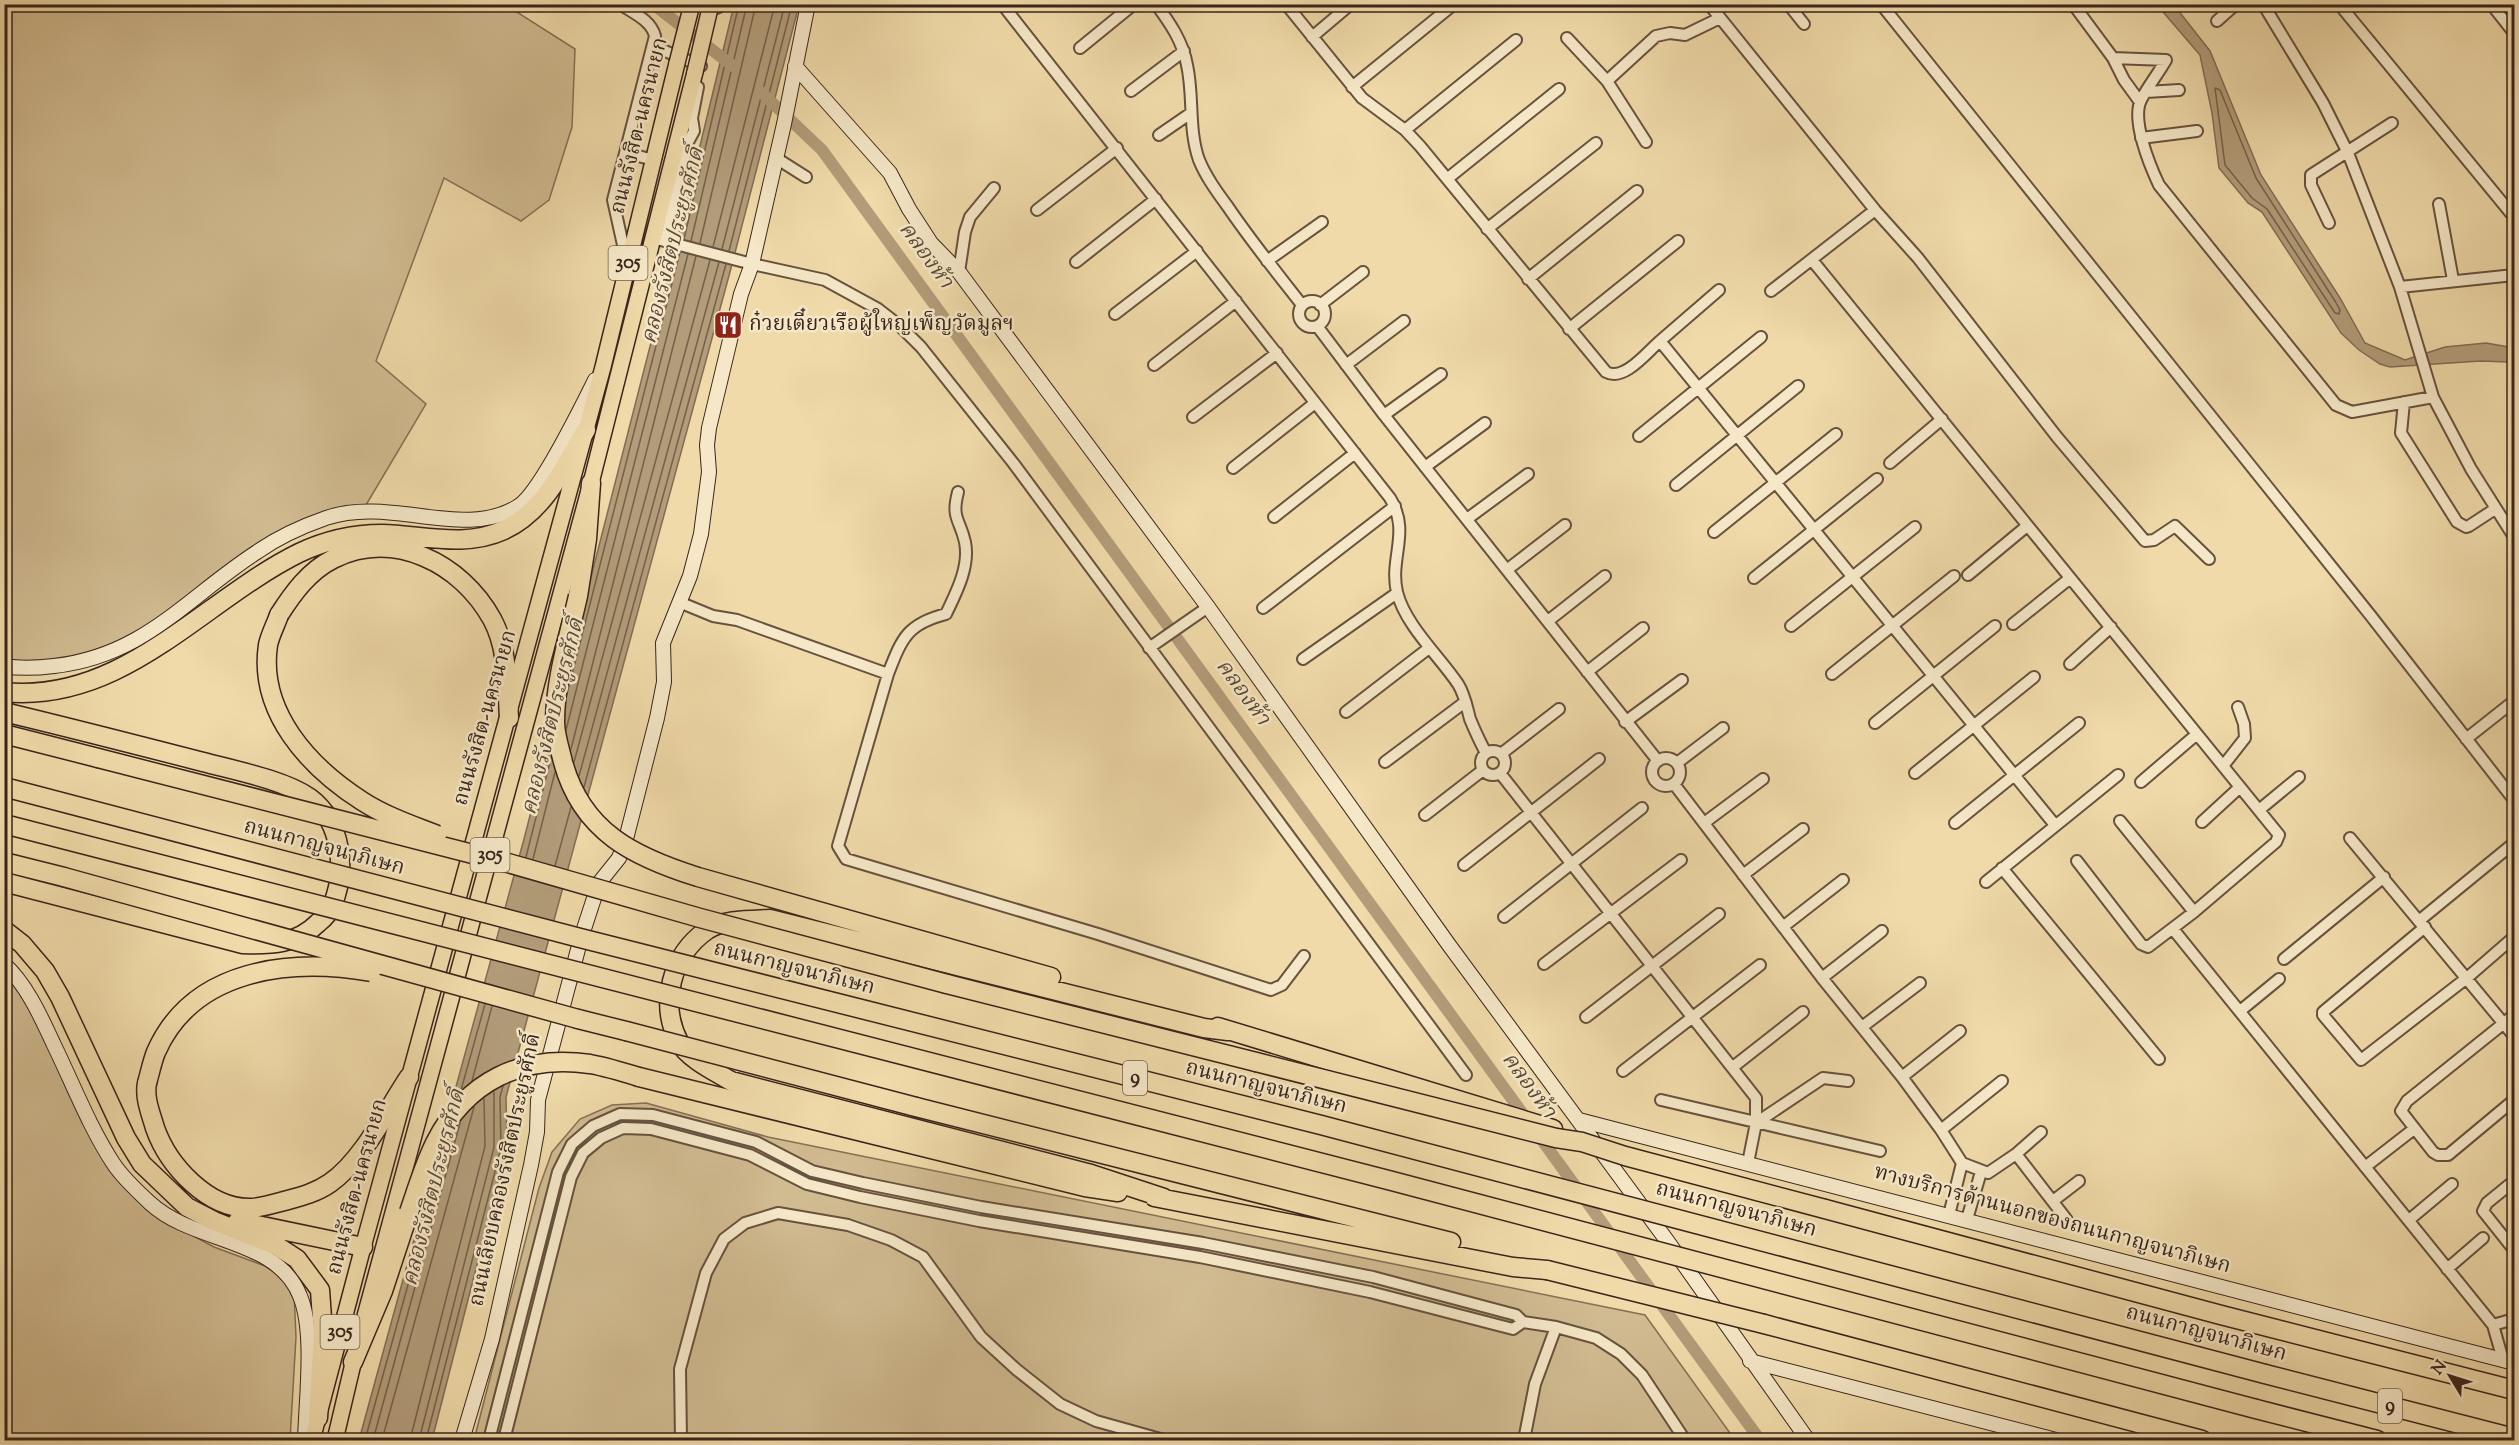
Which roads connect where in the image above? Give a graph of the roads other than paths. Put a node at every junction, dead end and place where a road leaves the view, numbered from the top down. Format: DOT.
graph roads {
  1 [pos="620,4"];
  2 [pos="692,4"];
  3 [pos="711,4"];
  4 [pos="724,4"];
  5 [pos="808,4"];
  6 [pos="1002,4"];
  7 [pos="1134,4"];
  8 [pos="1156,4"];
  9 [pos="1286,4"];
  10 [pos="1351,4"];
  11 [pos="1454,4"];
  12 [pos="1709,4"];
  13 [pos="1788,4"];
  14 [pos="1881,4"];
  15 [pos="2073,4"];
  16 [pos="2236,4"];
  17 [pos="2264,4"];
  18 [pos="2339,4"];
  19 [pos="2491,4"];
  20 [pos="1719,18"];
  21 [pos="2217,21"];
  22 [pos="1804,24"];
  23 [pos="2514,33"];
  24 [pos="1311,36"];
  25 [pos="1567,38"];
  26 [pos="1515,40"];
  27 [pos="653,46"];
  28 [pos="1080,48"];
  29 [pos="1184,51"];
  30 [pos="2113,58"];
  31 [pos="795,66"];
  32 [pos="1607,81"];
  33 [pos="1352,87"];
  34 [pos="1559,89"];
  35 [pos="2179,90"];
  36 [pos="1131,91"];
  37 [pos="2143,97"];
  38 [pos="1191,113"];
  39 [pos="2392,123"];
  40 [pos="1405,130"];
  41 [pos="2197,131"];
  42 [pos="1158,135"];
  43 [pos="2141,138"];
  44 [pos="1646,142"];
  45 [pos="1596,143"];
  46 [pos="1117,148"];
  47 [pos="626,153"];
  48 [pos="2348,153"];
  49 [pos="776,158"];
  50 [pos="654,160"];
  51 [pos="806,177"];
  52 [pos="1447,179"];
  53 [pos="994,188"];
  54 [pos="1637,191"];
  55 [pos="1156,199"];
  56 [pos="2439,204"];
  57 [pos="1037,210"];
  58 [pos="1875,210"];
  59 [pos="2514,218"];
  60 [pos="1322,222"];
  61 [pos="2329,223"];
  62 [pos="1487,230"];
  63 [pos="662,240"];
  64 [pos="1678,241"];
  65 [pos="1197,250"];
  66 [pos="1812,260"];
  67 [pos="1267,261"];
  68 [pos="1076,262"];
  69 [pos="747,263"];
  70 [pos="628,265"];
  71 [pos="959,272"];
  72 [pos="1363,272"];
  73 [pos="2514,275"];
  74 [pos="1528,279"];
  75 [pos="2453,280"];
  76 [pos="2400,287"];
  77 [pos="1719,290"];
  78 [pos="1771,291"];
  79 [pos="1236,301"];
  80 [pos="1302,305"];
  81 [pos="1320,305"];
  82 [pos="1115,314"];
  83 [pos="1404,321"];
  84 [pos="1317,326"];
  85 [pos="1569,329"];
  86 [pos="1761,337"];
  87 [pos="1660,341"];
  88 [pos="1277,353"];
  89 [pos="1154,365"];
  90 [pos="1346,365"];
  91 [pos="603,367"];
  92 [pos="1441,374"];
  93 [pos="1798,386"];
  94 [pos="1699,387"];
  95 [pos="2433,397"];
  96 [pos="1316,402"];
  97 [pos="2404,402"];
  98 [pos="1384,415"];
  99 [pos="1193,417"];
  100 [pos="1942,419"];
  101 [pos="1485,423"];
  102 [pos="586,430"];
  103 [pos="1738,434"];
  104 [pos="1836,434"];
  105 [pos="1639,436"];
  106 [pos="1355,453"];
  107 [pos="1890,463"];
  108 [pos="1425,467"];
  109 [pos="1233,468"];
  110 [pos="1527,474"];
  111 [pos="1877,479"];
  112 [pos="1776,482"];
  113 [pos="591,483"];
  114 [pos="1676,485"];
  115 [pos="958,492"];
  116 [pos="1395,506"];
  117 [pos="2495,509"];
  118 [pos="1274,517"];
  119 [pos="1467,519"];
  120 [pos="1565,525"];
  121 [pos="2027,526"];
  122 [pos="1915,527"];
  123 [pos="1816,529"];
  124 [pos="1714,532"];
  125 [pos="2514,537"];
  126 [pos="2209,559"];
  127 [pos="1508,569"];
  128 [pos="1968,575"];
  129 [pos="1605,576"];
  130 [pos="1854,576"];
  131 [pos="1954,576"];
  132 [pos="1754,578"];
  133 [pos="2069,579"];
  134 [pos="1397,593"];
  135 [pos="679,602"];
  136 [pos="1263,608"];
  137 [pos="1205,609"];
  138 [pos="1548,621"];
  139 [pos="1892,624"];
  140 [pos="2013,624"];
  141 [pos="1791,626"];
  142 [pos="1995,626"];
  143 [pos="2111,627"];
  144 [pos="1643,628"];
  145 [pos="1153,646"];
  146 [pos="1429,648"];
  147 [pos="1303,659"];
  148 [pos="2070,664"];
  149 [pos="4,666"];
  150 [pos="1587,672"];
  151 [pos="888,674"];
  152 [pos="1832,674"];
  153 [pos="1934,676"];
  154 [pos="2034,677"];
  155 [pos="1682,680"];
  156 [pos="4,692"];
  157 [pos="2514,701"];
  158 [pos="1465,702"];
  159 [pos="2238,707"];
  160 [pos="1559,709"];
  161 [pos="4,712"];
  162 [pos="1346,712"];
  163 [pos="508,718"];
  164 [pos="1625,722"];
  165 [pos="1875,723"];
  166 [pos="2079,723"];
  167 [pos="1973,725"];
  168 [pos="1723,728"];
  169 [pos="4,734"];
  170 [pos="2197,734"];
  171 [pos="2466,739"];
  172 [pos="1486,753"];
  173 [pos="1501,754"];
  174 [pos="1599,759"];
  175 [pos="1658,761"];
  176 [pos="1385,762"];
  177 [pos="1677,763"];
  178 [pos="2223,766"];
  179 [pos="1483,770"];
  180 [pos="1500,773"];
  181 [pos="1915,773"];
  182 [pos="2118,775"];
  183 [pos="2014,776"];
  184 [pos="2299,777"];
  185 [pos="1763,779"];
  186 [pos="2141,782"];
  187 [pos="2514,782"];
  188 [pos="1674,784"];
  189 [pos="2240,786"];
  190 [pos="4,787"];
  191 [pos="2505,789"];
  192 [pos="2514,800"];
  193 [pos="1642,808"];
  194 [pos="2259,810"];
  195 [pos="1531,813"];
  196 [pos="1425,815"];
  197 [pos="2120,821"];
  198 [pos="2202,822"];
  199 [pos="1704,823"];
  200 [pos="1955,823"];
  201 [pos="4,824"];
  202 [pos="2055,825"];
  203 [pos="1803,829"];
  204 [pos="2350,838"];
  205 [pos="2514,843"];
  206 [pos="1681,860"];
  207 [pos="2077,861"];
  208 [pos="4,862"];
  209 [pos="508,863"];
  210 [pos="1572,863"];
  211 [pos="1464,865"];
  212 [pos="2002,868"];
  213 [pos="1743,875"];
  214 [pos="2384,878"];
  215 [pos="1843,880"];
  216 [pos="4,882"];
  217 [pos="1986,882"];
  218 [pos="2194,912"];
  219 [pos="1612,914"];
  220 [pos="1719,914"];
  221 [pos="1504,917"];
  222 [pos="2423,923"];
  223 [pos="1784,926"];
  224 [pos="2173,929"];
  225 [pos="4,930"];
  226 [pos="1882,931"];
  227 [pos="2514,937"];
  228 [pos="1304,956"];
  229 [pos="2284,959"];
  230 [pos="4,964"];
  231 [pos="1544,964"];
  232 [pos="1760,965"];
  233 [pos="1653,966"];
  234 [pos="2468,977"];
  235 [pos="1822,978"];
  236 [pos="2279,979"];
  237 [pos="1920,983"];
  238 [pos="455,987"];
  239 [pos="2240,1011"];
  240 [pos="1803,1012"];
  241 [pos="2514,1015"];
  242 [pos="1586,1017"];
  243 [pos="1693,1017"];
  244 [pos="2504,1023"];
  245 [pos="1862,1026"];
  246 [pos="1228,1031"];
  247 [pos="1960,1031"];
  248 [pos="2514,1036"];
  249 [pos="2159,1059"];
  250 [pos="1733,1067"];
  251 [pos="1623,1071"];
  252 [pos="1466,1075"];
  253 [pos="409,1077"];
  254 [pos="1902,1077"];
  255 [pos="1848,1081"];
  256 [pos="2002,1081"];
  257 [pos="1661,1100"];
  258 [pos="2514,1101"];
  259 [pos="1579,1120"];
  260 [pos="1756,1123"];
  261 [pos="1941,1130"];
  262 [pos="2041,1132"];
  263 [pos="2410,1132"];
  264 [pos="1582,1142"];
  265 [pos="1880,1151"];
  266 [pos="2016,1154"];
  267 [pos="1748,1163"];
  268 [pos="1962,1163"];
  269 [pos="2365,1167"];
  270 [pos="1981,1172"];
  271 [pos="2079,1181"];
  272 [pos="2514,1181"];
  273 [pos="863,1183"];
  274 [pos="2452,1184"];
  275 [pos="860,1197"];
  276 [pos="1164,1198"];
  277 [pos="2053,1201"];
  278 [pos="195,1212"];
  279 [pos="1948,1215"];
  280 [pos="1967,1219"];
  281 [pos="2067,1220"];
  282 [pos="2409,1220"];
  283 [pos="389,1227"];
  284 [pos="1102,1227"];
  285 [pos="1372,1230"];
  286 [pos="2483,1238"];
  287 [pos="1100,1241"];
  288 [pos="363,1247"];
  289 [pos="2514,1250"];
  290 [pos="2447,1269"];
  291 [pos="2514,1319"];
  292 [pos="1523,1322"];
  293 [pos="2493,1325"];
  294 [pos="1556,1327"];
  295 [pos="1750,1361"];
  296 [pos="2509,1361"];
  297 [pos="353,1362"];
  298 [pos="2514,1389"];
  299 [pos="318,1418"];
  300 [pos="2514,1438"];
  301 [pos="305,1440"];
  302 [pos="312,1440"];
  303 [pos="334,1440"];
  304 [pos="462,1440"];
  305 [pos="489,1440"];
  306 [pos="504,1440"];
  307 [pos="681,1440"];
  308 [pos="1164,1440"];
  309 [pos="1524,1440"];
  310 [pos="1685,1440"];
  311 [pos="1808,1440"];
  312 [pos="2056,1440"];
  313 [pos="2202,1440"];
  314 [pos="2377,1440"];
  1 -- 27 [label="street"];
  2 -- 50 [label="main road, ถนนรังสิต-นครนายก / 305, bridge"];
  3 -- 4 [label="street"];
  3 -- 63 [label="main road, ถนนรังสิต-นครนายก / 305, bridge"];
  5 -- 31 [label="street, ถนนเลียบคลองรังสิตประยูรศักดิ์"];
  6 -- 46 [label="street"];
  7 -- 28 [label="street"];
  8 -- 29 [label="street"];
  9 -- 24 [label="street"];
  10 -- 24 [label="street"];
  11 -- 33 [label="street"];
  12 -- 20 [label="street"];
  13 -- 22 [label="street"];
  14 -- 171 [label="street"];
  15 -- 30 [label="street"];
  16 -- 21 [label="street"];
  17 -- 48 [label="street"];
  18 -- 59 [label="street"];
  19 -- 23 [label="street"];
  20 -- 32 [label="street"];
  20 -- 58 [label="street"];
  24 -- 33 [label="street"];
  25 -- 32 [label="street"];
  26 -- 40 [label="street"];
  27 -- 47 [label="street"];
  27 -- 63 [label="street"];
  29 -- 36 [label="street"];
  29 -- 38 [label="street"];
  30 -- 37 [label="street"];
  30 -- 37 [label="street"];
  31 -- 49 [label="street, ถนนเลียบคลองรังสิตประยูรศักดิ์"];
  31 -- 71 [label="street"];
  32 -- 44 [label="street"];
  33 -- 40 [label="street"];
  34 -- 52 [label="street"];
  35 -- 37 [label="street"];
  37 -- 43 [label="street"];
  38 -- 42 [label="street"];
  38 -- 67 [label="street"];
  39 -- 48 [label="street"];
  40 -- 52 [label="street"];
  41 -- 43 [label="street"];
  43 -- 97 [label="street"];
  45 -- 62 [label="street"];
  46 -- 55 [label="street"];
  46 -- 57 [label="street"];
  47 -- 50 [label="street"];
  47 -- 70 [label="street"];
  48 -- 61 [label="street"];
  48 -- 76 [label="street"];
  49 -- 51 [label="street"];
  49 -- 69 [label="street, ถนนเลียบคลองรังสิตประยูรศักดิ์"];
  50 -- 70 [label="main road, ถนนรังสิต-นครนายก / 305"];
  52 -- 62 [label="street"];
  53 -- 71 [label="street"];
  54 -- 74 [label="street"];
  55 -- 65 [label="street"];
  55 -- 68 [label="street"];
  56 -- 75 [label="street"];
  58 -- 66 [label="street"];
  58 -- 126 [label="street"];
  60 -- 67 [label="street"];
  62 -- 74 [label="street"];
  63 -- 69 [label="street"];
  63 -- 113 [label="main road, ถนนรังสิต-นครนายก / 305"];
  64 -- 85 [label="street"];
  65 -- 79 [label="street"];
  65 -- 82 [label="street"];
  66 -- 78 [label="street"];
  66 -- 100 [label="street"];
  67 -- 80 [label="street"];
  69 -- 135 [label="street, ถนนเลียบคลองรังสิตประยูรศักดิ์"];
  69 -- 145 [label="street"];
  70 -- 91 [label="main road, ถนนรังสิต-นครนายก / 305"];
  71 -- 137 [label="street"];
  72 -- 81 [label="street"];
  73 -- 75 [label="street"];
  74 -- 85 [label="street"];
  75 -- 76 [label="street"];
  76 -- 95 [label="street"];
  77 -- 87 [label="street"];
  79 -- 88 [label="street"];
  79 -- 89 [label="street"];
  80 -- 81 [label="street"];
  80 -- 84 [label="street"];
  81 -- 84 [label="street"];
  83 -- 90 [label="street"];
  84 -- 90 [label="street"];
  85 -- 87 [label="street"];
  86 -- 94 [label="street"];
  87 -- 94 [label="street"];
  88 -- 96 [label="street"];
  88 -- 99 [label="street"];
  90 -- 98 [label="street"];
  91 -- 102 [label="main road, ถนนรังสิต-นครนายก / 305"];
  91 -- 149 [label="street"];
  92 -- 98 [label="street"];
  93 -- 103 [label="street"];
  94 -- 103 [label="street"];
  94 -- 105 [label="street"];
  95 -- 97 [label="street"];
  95 -- 117 [label="street"];
  96 -- 106 [label="street"];
  96 -- 109 [label="street"];
  97 -- 117 [label="street"];
  98 -- 108 [label="street"];
  100 -- 107 [label="street"];
  100 -- 121 [label="street"];
  101 -- 108 [label="street"];
  102 -- 156 [label="highway"];
  102 -- 163 [label="main road, ถนนรังสิต-นครนายก / 305"];
  103 -- 112 [label="street"];
  103 -- 114 [label="street"];
  104 -- 112 [label="street"];
  106 -- 116 [label="street"];
  106 -- 118 [label="street"];
  108 -- 119 [label="street"];
  110 -- 119 [label="street"];
  111 -- 123 [label="street"];
  112 -- 123 [label="street"];
  112 -- 124 [label="street"];
  113 -- 246 [label="highway, bridge"];
  113 -- 283 [label="main road, ถนนรังสิต-นครนายก / 305"];
  115 -- 151 [label="street"];
  116 -- 134 [label="street"];
  116 -- 136 [label="street"];
  117 -- 125 [label="street"];
  119 -- 127 [label="street"];
  120 -- 127 [label="street"];
  121 -- 128 [label="street"];
  121 -- 133 [label="street"];
  122 -- 130 [label="street"];
  123 -- 130 [label="street"];
  123 -- 132 [label="street"];
  127 -- 138 [label="street"];
  129 -- 138 [label="street"];
  130 -- 139 [label="street"];
  130 -- 141 [label="street"];
  131 -- 139 [label="street"];
  133 -- 140 [label="street"];
  133 -- 143 [label="street"];
  134 -- 146 [label="street"];
  134 -- 147 [label="street"];
  135 -- 151 [label="street"];
  135 -- 304 [label="street, ถนนเลียบคลองรังสิตประยูรศักดิ์"];
  137 -- 145 [label="street"];
  137 -- 259 [label="street"];
  138 -- 150 [label="street"];
  139 -- 152 [label="street"];
  139 -- 153 [label="street"];
  142 -- 153 [label="street"];
  143 -- 148 [label="street"];
  143 -- 170 [label="street"];
  144 -- 150 [label="street"];
  145 -- 252 [label="street"];
  146 -- 158 [label="street"];
  146 -- 162 [label="street"];
  150 -- 164 [label="street"];
  151 -- 228 [label="street"];
  153 -- 165 [label="street"];
  153 -- 167 [label="street"];
  154 -- 167 [label="street"];
  155 -- 164 [label="street"];
  157 -- 171 [label="street"];
  158 -- 172 [label="street"];
  158 -- 176 [label="street"];
  159 -- 178 [label="street"];
  160 -- 173 [label="street"];
  161 -- 216 [label="highway"];
  163 -- 209 [label="highway, bridge"];
  163 -- 253 [label="main road, ถนนรังสิต-นครนายก / 305"];
  164 -- 175 [label="street"];
  166 -- 183 [label="street"];
  167 -- 181 [label="street"];
  167 -- 183 [label="street"];
  168 -- 177 [label="street"];
  169 -- 209 [label="highway, bridge"];
  170 -- 178 [label="street"];
  170 -- 186 [label="street"];
  171 -- 191 [label="street"];
  172 -- 173 [label="street"];
  172 -- 179 [label="street"];
  173 -- 180 [label="street"];
  174 -- 195 [label="street"];
  175 -- 177 [label="street"];
  175 -- 188 [label="street"];
  177 -- 188 [label="street"];
  178 -- 189 [label="street"];
  179 -- 180 [label="street"];
  179 -- 196 [label="street"];
  180 -- 195 [label="street"];
  182 -- 202 [label="street"];
  183 -- 200 [label="street"];
  183 -- 202 [label="street"];
  184 -- 194 [label="street"];
  185 -- 199 [label="street"];
  187 -- 191 [label="street"];
  188 -- 199 [label="street"];
  189 -- 194 [label="street"];
  189 -- 198 [label="street"];
  190 -- 300 [label="highway, ถนนกาญจนาภิเษก / 9, bridge"];
  191 -- 192 [label="street"];
  193 -- 210 [label="street"];
  194 -- 218 [label="street"];
  195 -- 210 [label="street"];
  195 -- 211 [label="street"];
  197 -- 218 [label="street"];
  199 -- 213 [label="street"];
  201 -- 314 [label="highway, 9, bridge"];
  202 -- 212 [label="street"];
  203 -- 213 [label="street"];
  204 -- 214 [label="street"];
  205 -- 222 [label="street"];
  206 -- 219 [label="street"];
  207 -- 224 [label="street"];
  208 -- 238 [label="highway, bridge"];
  209 -- 264 [label="highway, bridge"];
  210 -- 219 [label="street"];
  210 -- 221 [label="street"];
  212 -- 217 [label="street"];
  212 -- 249 [label="street"];
  213 -- 223 [label="street"];
  214 -- 222 [label="street"];
  214 -- 229 [label="street"];
  215 -- 223 [label="street"];
  218 -- 224 [label="street"];
  219 -- 231 [label="street"];
  219 -- 233 [label="street"];
  220 -- 233 [label="street"];
  222 -- 234 [label="street"];
  222 -- 234 [label="street"];
  223 -- 235 [label="street"];
  224 -- 239 [label="street"];
  225 -- 278 [label="highway"];
  226 -- 235 [label="street"];
  227 -- 234 [label="street"];
  230 -- 301 [label="street"];
  232 -- 243 [label="street"];
  233 -- 242 [label="street"];
  233 -- 243 [label="street"];
  234 -- 244 [label="street"];
  235 -- 245 [label="street"];
  236 -- 239 [label="street"];
  237 -- 245 [label="street"];
  238 -- 253 [label="highway, bridge"];
  238 -- 285 [label="highway, bridge"];
  239 -- 269 [label="street"];
  240 -- 250 [label="street"];
  241 -- 244 [label="street"];
  243 -- 250 [label="street"];
  243 -- 251 [label="street"];
  244 -- 248 [label="street"];
  244 -- 258 [label="street"];
  245 -- 254 [label="street"];
  246 -- 264 [label="highway"];
  246 -- 276 [label="highway"];
  247 -- 254 [label="street"];
  250 -- 260 [label="street"];
  253 -- 288 [label="main road, ถนนรังสิต-นครนายก / 305"];
  254 -- 261 [label="street"];
  255 -- 260 [label="street"];
  256 -- 261 [label="street"];
  257 -- 260 [label="street"];
  259 -- 267 [label="street, ทางบริการด้านนอกของถนนกาญจนาภิเษก"];
  259 -- 295 [label="street"];
  260 -- 265 [label="street"];
  260 -- 267 [label="street"];
  261 -- 268 [label="street"];
  262 -- 266 [label="street"];
  263 -- 269 [label="street"];
  264 -- 298 [label="highway, bridge"];
  266 -- 270 [label="street"];
  266 -- 277 [label="street"];
  267 -- 279 [label="street, ทางบริการด้านนอกของถนนกาญจนาภิเษก"];
  268 -- 270 [label="street"];
  268 -- 279 [label="street"];
  269 -- 282 [label="street"];
  270 -- 280 [label="street"];
  271 -- 277 [label="street"];
  272 -- 289 [label="street"];
  273 -- 275 [label="street"];
  273 -- 284 [label="street"];
  273 -- 305 [label="street"];
  274 -- 282 [label="street"];
  275 -- 287 [label="street"];
  275 -- 306 [label="street"];
  276 -- 285 [label="highway"];
  276 -- 297 [label="highway, bridge"];
  277 -- 281 [label="street"];
  278 -- 288 [label="highway"];
  278 -- 299 [label="highway"];
  279 -- 280 [label="street, ทางบริการด้านนอกของถนนกาญจนาภิเษก"];
  280 -- 296 [label="street, ทางบริการด้านนอกของถนนกาญจนาภิเษก"];
  282 -- 290 [label="street"];
  283 -- 288 [label="main road"];
  283 -- 297 [label="main road, ถนนรังสิต-นครนายก / 305"];
  284 -- 287 [label="street"];
  284 -- 292 [label="street"];
  285 -- 313 [label="highway, bridge"];
  286 -- 290 [label="street"];
  287 -- 292 [label="street"];
  288 -- 299 [label="main road, ถนนรังสิต-นครนายก / 305"];
  290 -- 293 [label="street"];
  291 -- 293 [label="street"];
  292 -- 294 [label="street"];
  293 -- 296 [label="street"];
  294 -- 309 [label="street"];
  294 -- 310 [label="street"];
  295 -- 311 [label="street"];
  295 -- 312 [label="street"];
  297 -- 303 [label="main road, ถนนรังสิต-นครนายก / 305"];
  299 -- 302 [label="main road, ถนนรังสิต-นครนายก / 305"];
  307 -- 308 [label="street"];
}
